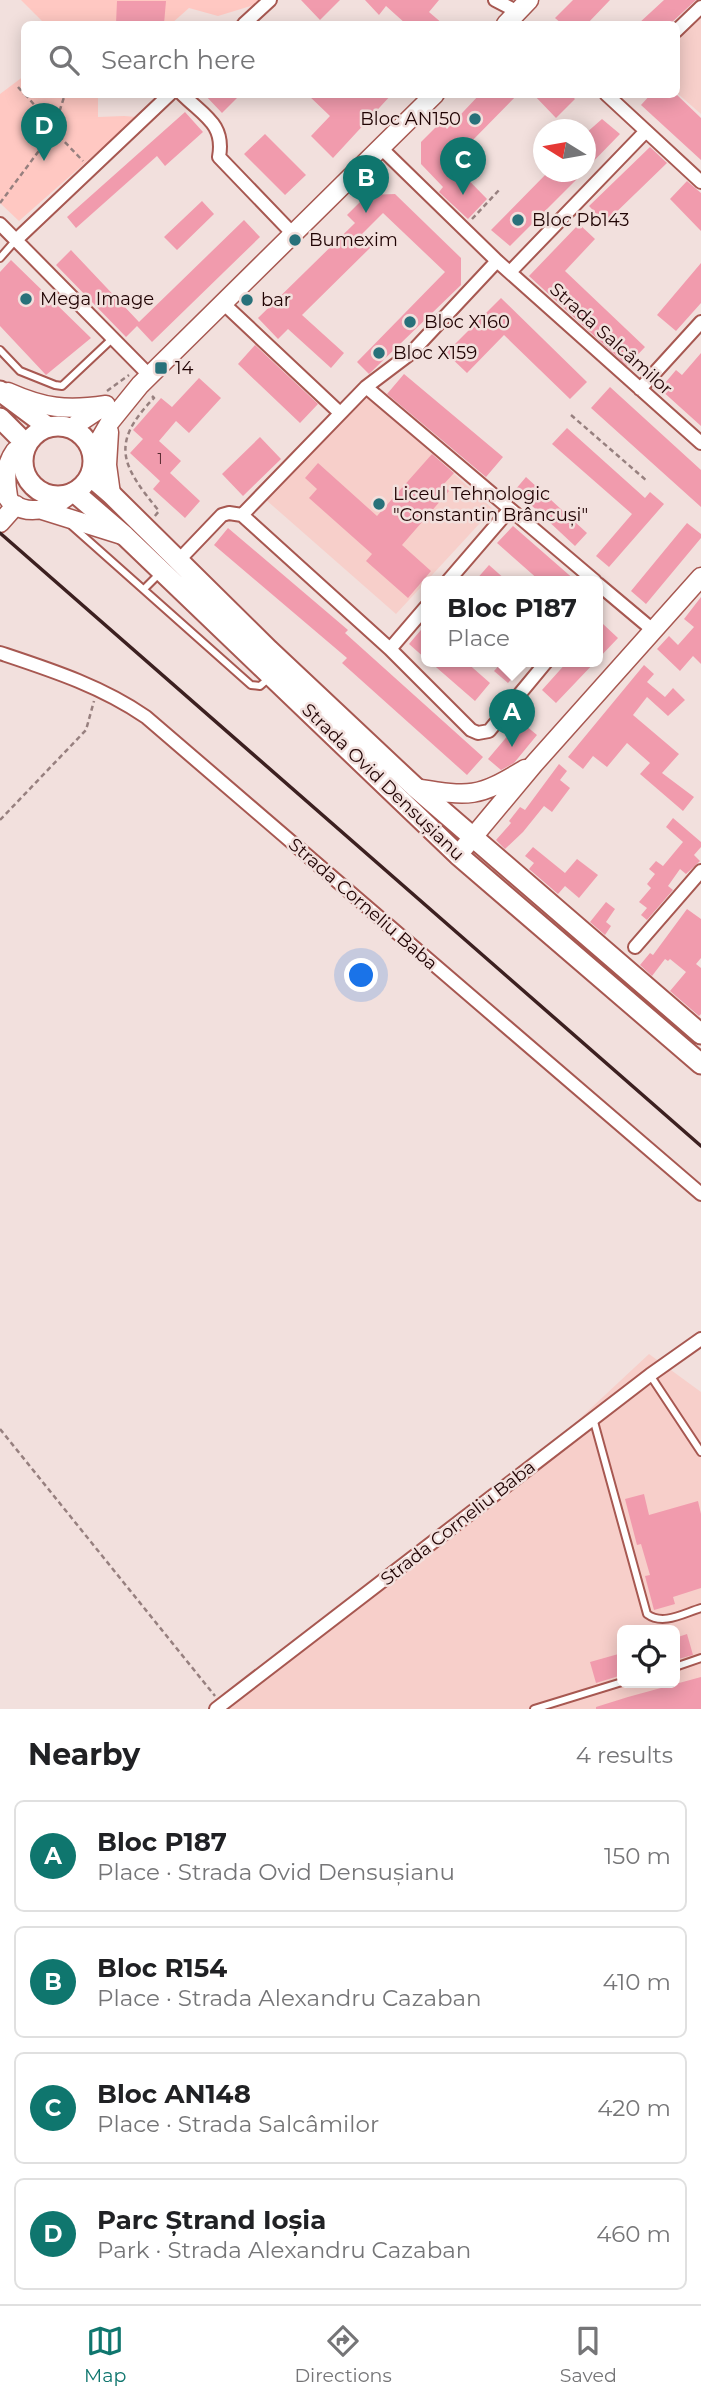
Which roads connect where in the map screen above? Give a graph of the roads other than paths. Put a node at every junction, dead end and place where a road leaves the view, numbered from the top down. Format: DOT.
graph roads {
  1 [pos="270,0"];
  2 [pos="495,0"];
  3 [pos="701,7"];
  4 [pos="518,12"];
  5 [pos="247,21"];
  6 [pos="680,28"];
  7 [pos="166,98"];
  8 [pos="185,98"];
  9 [pos="431,98"];
  10 [pos="611,98"];
  11 [pos="646,131"];
  12 [pos="381,148"];
  13 [pos="701,182"];
  14 [pos="0,224"];
  15 [pos="294,235"];
  16 [pos="16,240"];
  17 [pos="0,258"];
  18 [pos="497,261"];
  19 [pos="510,272"];
  20 [pos="224,304"];
  21 [pos="701,322"];
  22 [pos="113,338"];
  23 [pos="0,351"];
  24 [pos="150,376"];
  25 [pos="366,387"];
  26 [pos="639,389"];
  27 [pos="0,390"];
  28 [pos="340,413"];
  29 [pos="108,414"];
  30 [pos="0,418"];
  31 [pos="48,427"];
  32 [pos="71,428"];
  33 [pos="701,443"];
  34 [pos="27,446"];
  35 [pos="92,453"];
  36 [pos="90,476"];
  37 [pos="72,493"];
  38 [pos="111,494"];
  39 [pos="8,496"];
  40 [pos="510,509"];
  41 [pos="42,510"];
  42 [pos="60,515"];
  43 [pos="242,515"];
  44 [pos="0,523"];
  45 [pos="125,536"];
  46 [pos="170,566"];
  47 [pos="452,576"];
  48 [pos="585,576"];
  49 [pos="701,577"];
  50 [pos="144,589"];
  51 [pos="603,592"];
  52 [pos="421,613"];
  53 [pos="215,622"];
  54 [pos="654,631"];
  55 [pos="201,638"];
  56 [pos="390,649"];
  57 [pos="0,653"];
  58 [pos="542,667"];
  59 [pos="271,675"];
  60 [pos="534,764"];
  61 [pos="416,788"];
  62 [pos="472,838"];
  63 [pos="458,855"];
  64 [pos="701,871"];
  65 [pos="635,947"];
  66 [pos="701,1034"];
  67 [pos="701,1064"];
  68 [pos="701,1194"];
  69 [pos="701,1339"];
  70 [pos="650,1375"];
  71 [pos="593,1418"];
  72 [pos="701,1452"];
  73 [pos="701,1608"];
  74 [pos="701,1658"];
  75 [pos="680,1665"];
  76 [pos="617,1684"];
  77 [pos="219,1707"];
  78 [pos="534,1709"];
  1 -- 5 [label="street"];
  2 -- 4 [label="street"];
  3 -- 6 [label="street"];
  7 -- 16 [label="street"];
  8 -- 15 [label="street"];
  9 -- 12 [label="main road"];
  10 -- 11 [label="street"];
  11 -- 13 [label="street"];
  11 -- 19 [label="street"];
  12 -- 15 [label="main road"];
  12 -- 18 [label="street, Strada Salcâmilor"];
  14 -- 16 [label="street"];
  15 -- 20 [label="main road"];
  16 -- 17 [label="lane"];
  16 -- 22 [label="street"];
  18 -- 19 [label="street, Strada Salcâmilor"];
  18 -- 25 [label="street"];
  19 -- 26 [label="street, Strada Salcâmilor"];
  20 -- 24 [label="main road"];
  20 -- 28 [label="street"];
  21 -- 26 [label="street"];
  22 -- 23 [label="lane"];
  22 -- 24 [label="street"];
  24 -- 29 [label="main road"];
  25 -- 28 [label="street"];
  25 -- 40 [label="street"];
  26 -- 33 [label="street, Strada Salcâmilor"];
  27 -- 29 [label="main road"];
  27 -- 31 [label="main road"];
  28 -- 43 [label="street"];
  29 -- 32 [label="main road"];
  29 -- 35 [label="main road"];
  29 -- 38 [label="main road"];
  30 -- 34 [label="main road"];
  31 -- 32 [label="main road"];
  31 -- 34 [label="main road"];
  32 -- 35 [label="main road"];
  34 -- 37 [label="main road"];
  34 -- 39 [label="main road"];
  35 -- 36 [label="main road"];
  36 -- 37 [label="main road"];
  36 -- 38 [label="main road, Strada Ovid Densușianu"];
  37 -- 41 [label="main road"];
  37 -- 45 [label="main road, Strada Ovid Densușianu"];
  38 -- 46 [label="main road, Strada Ovid Densușianu"];
  39 -- 41 [label="main road"];
  39 -- 44 [label="main road"];
  40 -- 47 [label="street"];
  40 -- 48 [label="street"];
  41 -- 42 [label="main road"];
  42 -- 45 [label="main road"];
  42 -- 50 [label="lane"];
  43 -- 46 [label="street"];
  43 -- 56 [label="street"];
  45 -- 46 [label="main road, Strada Ovid Densușianu"];
  46 -- 50 [label="lane"];
  46 -- 53 [label="main road, Strada Ovid Densușianu"];
  46 -- 61 [label="main road, Strada Ovid Densușianu"];
  49 -- 54 [label="main road"];
  50 -- 55 [label="lane"];
  51 -- 54 [label="street"];
  52 -- 56 [label="street"];
  53 -- 55 [label="lane"];
  53 -- 59 [label="main road, Strada Ovid Densușianu"];
  54 -- 60 [label="main road"];
  55 -- 59 [label="lane"];
  56 -- 58 [label="street"];
  57 -- 68 [label="street, Strada Corneliu Baba"];
  59 -- 63 [label="main road, Strada Ovid Densușianu"];
  60 -- 61 [label="main road, Strada Ovid Densușianu"];
  60 -- 62 [label="main road"];
  61 -- 62 [label="main road, Strada Ovid Densușianu"];
  62 -- 63 [label="main road"];
  62 -- 66 [label="main road, Strada Ovid Densușianu"];
  63 -- 67 [label="main road, Strada Ovid Densușianu"];
  64 -- 65 [label="street"];
  69 -- 70 [label="street, Strada Corneliu Baba"];
  70 -- 71 [label="street, Strada Corneliu Baba"];
  70 -- 72 [label="lane"];
  71 -- 73 [label="lane"];
  71 -- 77 [label="street, Strada Corneliu Baba"];
  74 -- 75 [label="lane"];
  76 -- 78 [label="lane"];
}
